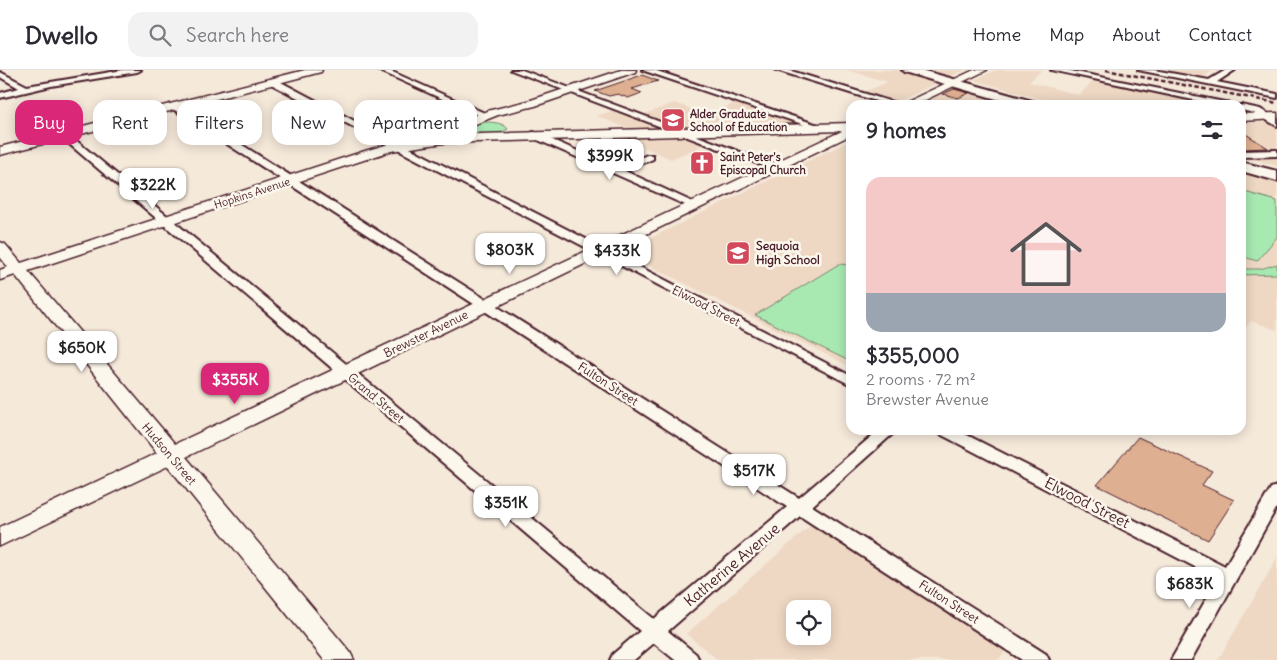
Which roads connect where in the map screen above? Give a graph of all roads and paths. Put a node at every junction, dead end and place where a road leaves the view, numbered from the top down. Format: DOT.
graph roads {
  1 [pos="135,70"];
  2 [pos="317,70"];
  3 [pos="382,70"];
  4 [pos="516,70"];
  5 [pos="631,70"];
  6 [pos="646,70"];
  7 [pos="780,70"];
  8 [pos="908,70"];
  9 [pos="926,70"];
  10 [pos="982,70"];
  11 [pos="1055,70"];
  12 [pos="1142,70"];
  13 [pos="1231,70"];
  14 [pos="0,74"];
  15 [pos="957,81"];
  16 [pos="274,82"];
  17 [pos="1210,83"];
  18 [pos="26,88"];
  19 [pos="570,90"];
  20 [pos="0,96"];
  21 [pos="1277,96"];
  22 [pos="881,100"];
  23 [pos="917,100"];
  24 [pos="1016,100"];
  25 [pos="1028,100"];
  26 [pos="1204,100"];
  27 [pos="176,107"];
  28 [pos="1246,108"];
  29 [pos="485,115"];
  30 [pos="477,118"];
  31 [pos="1246,118"];
  32 [pos="505,119"];
  33 [pos="1274,119"];
  34 [pos="477,121"];
  35 [pos="823,128"];
  36 [pos="846,129"];
  37 [pos="83,130"];
  38 [pos="680,132"];
  39 [pos="846,132"];
  40 [pos="534,135"];
  41 [pos="477,137"];
  42 [pos="477,137"];
  43 [pos="24,145"];
  44 [pos="76,145"];
  45 [pos="402,145"];
  46 [pos="395,146"];
  47 [pos="0,151"];
  48 [pos="1277,153"];
  49 [pos="1246,154"];
  50 [pos="650,157"];
  51 [pos="1246,162"];
  52 [pos="775,167"];
  53 [pos="1246,167"];
  54 [pos="618,171"];
  55 [pos="1277,171"];
  56 [pos="1277,176"];
  57 [pos="290,180"];
  58 [pos="694,205"];
  59 [pos="165,221"];
  60 [pos="0,247"];
  61 [pos="598,251"];
  62 [pos="18,269"];
  63 [pos="0,275"];
  64 [pos="484,306"];
  65 [pos="345,372"];
  66 [pos="846,379"];
  67 [pos="883,435"];
  68 [pos="955,435"];
  69 [pos="171,456"];
  70 [pos="1277,492"];
  71 [pos="800,506"];
  72 [pos="0,537"];
  73 [pos="1229,576"];
  74 [pos="654,630"];
  75 [pos="340,660"];
  76 [pos="620,660"];
  77 [pos="689,660"];
  78 [pos="1039,660"];
  79 [pos="1180,660"];
  1 -- 18 [label="street"];
  2 -- 16 [label="street"];
  3 -- 29 [label="street"];
  4 -- 19 [label="street"];
  5 -- 19 [label="street"];
  6 -- 35 [label="street"];
  7 -- 22 [label="street"];
  8 -- 15 [label="main road"];
  9 -- 15 [label="main road"];
  10 -- 15 [label="street"];
  11 -- 26 [label="street"];
  12 -- 17 [label="street"];
  13 -- 17 [label="street"];
  14 -- 18 [label="street"];
  15 -- 23 [label="street"];
  15 -- 24 [label="main road"];
  15 -- 25 [label="main road"];
  16 -- 27 [label="street"];
  16 -- 46 [label="street, Elwood Street"];
  17 -- 21 [label="street"];
  18 -- 20 [label="street"];
  19 -- 32 [label="street"];
  19 -- 38 [label="street"];
  27 -- 37 [label="street"];
  27 -- 57 [label="street, Fulton Street"];
  28 -- 33 [label="street"];
  29 -- 30 [label="street"];
  29 -- 32 [label="street"];
  31 -- 33 [label="street"];
  32 -- 34 [label="street"];
  32 -- 40 [label="street"];
  32 -- 41 [label="street"];
  35 -- 36 [label="street"];
  35 -- 38 [label="street"];
  38 -- 40 [label="street"];
  38 -- 52 [label="street"];
  39 -- 52 [label="street, Brewster Avenue"];
  40 -- 42 [label="street"];
  40 -- 54 [label="street"];
  43 -- 47 [label="street"];
  44 -- 59 [label="street, Grand Street"];
  45 -- 46 [label="street"];
  46 -- 57 [label="street, Hopkins Avenue"];
  46 -- 61 [label="street, Elwood Street"];
  48 -- 49 [label="street"];
  50 -- 54 [label="street"];
  51 -- 55 [label="main road"];
  52 -- 58 [label="street, Brewster Avenue"];
  53 -- 56 [label="main road"];
  54 -- 58 [label="street"];
  57 -- 59 [label="street, Hopkins Avenue"];
  57 -- 64 [label="street, Fulton Street"];
  58 -- 61 [label="street, Brewster Avenue"];
  59 -- 62 [label="street, Hopkins Avenue"];
  59 -- 65 [label="street, Grand Street"];
  60 -- 62 [label="street, Hudson Street"];
  61 -- 64 [label="street, Brewster Avenue"];
  61 -- 66 [label="street, Elwood Street"];
  62 -- 63 [label="street, Hopkins Avenue"];
  62 -- 69 [label="street, Hudson Street"];
  64 -- 65 [label="street, Brewster Avenue"];
  64 -- 71 [label="street, Fulton Street"];
  65 -- 69 [label="street, Brewster Avenue"];
  65 -- 74 [label="street, Grand Street"];
  67 -- 71 [label="street, Katherine Avenue"];
  68 -- 73 [label="street, Elwood Street"];
  69 -- 72 [label="street, Brewster Avenue"];
  69 -- 75 [label="street, Hudson Street"];
  70 -- 73 [label="street"];
  71 -- 74 [label="street, Katherine Avenue"];
  71 -- 78 [label="street, Fulton Street"];
  73 -- 79 [label="street"];
  74 -- 76 [label="street, Katherine Avenue"];
  74 -- 77 [label="street, Grand Street"];
}
